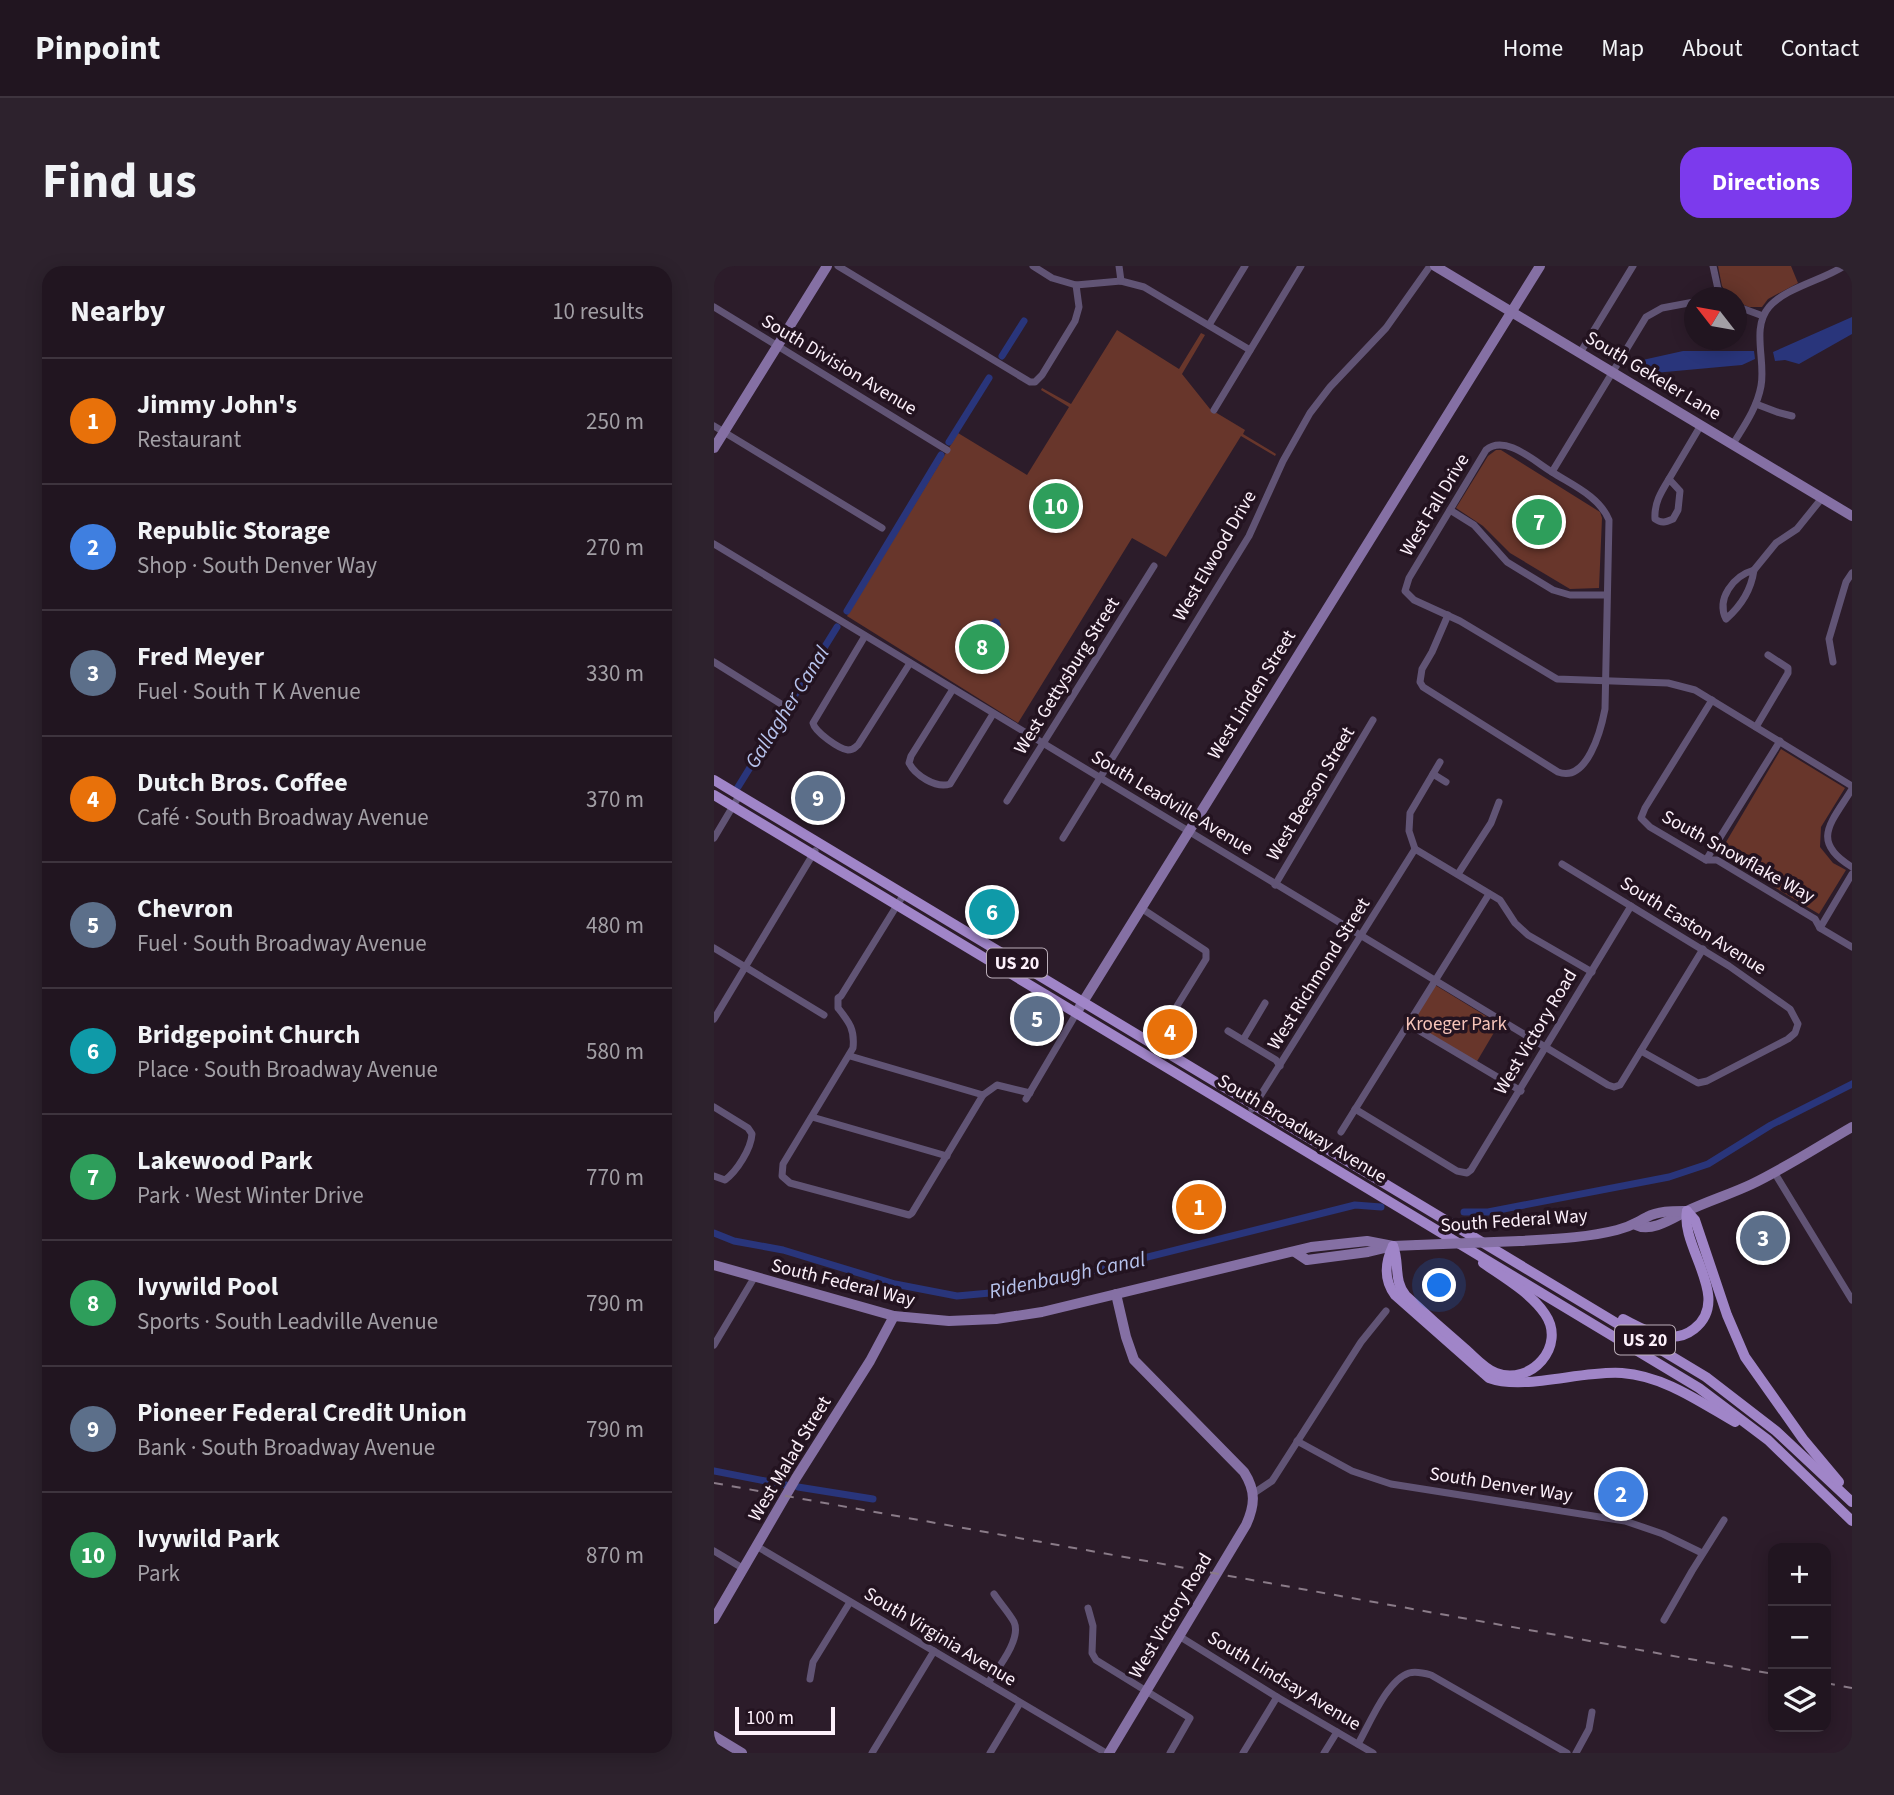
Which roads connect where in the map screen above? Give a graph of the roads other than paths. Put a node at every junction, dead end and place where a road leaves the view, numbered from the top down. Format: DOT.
graph roads {
  1 [pos="827,266"];
  2 [pos="838,266"];
  3 [pos="1033,266"];
  4 [pos="1119,266"];
  5 [pos="1245,266"];
  6 [pos="1301,266"];
  7 [pos="1433,266"];
  8 [pos="1539,266"];
  9 [pos="1633,266"];
  10 [pos="1713,266"];
  11 [pos="1844,266"];
  12 [pos="1121,281"];
  13 [pos="1076,285"];
  14 [pos="1718,287"];
  15 [pos="1684,304"];
  16 [pos="714,307"];
  17 [pos="1747,310"];
  18 [pos="1511,311"];
  19 [pos="1763,316"];
  20 [pos="1209,325"];
  21 [pos="777,346"];
  22 [pos="1250,350"];
  23 [pos="1580,353"];
  24 [pos="1612,372"];
  25 [pos="1756,404"];
  26 [pos="1214,410"];
  27 [pos="1792,415"];
  28 [pos="1701,425"];
  29 [pos="719,429"];
  30 [pos="1733,444"];
  31 [pos="714,448"];
  32 [pos="947,450"];
  33 [pos="1552,472"];
  34 [pos="1669,479"];
  35 [pos="1822,498"];
  36 [pos="1450,510"];
  37 [pos="1852,516"];
  38 [pos="882,528"];
  39 [pos="714,544"];
  40 [pos="1154,566"];
  41 [pos="1754,570"];
  42 [pos="1852,573"];
  43 [pos="1606,596"];
  44 [pos="1448,615"];
  45 [pos="865,636"];
  46 [pos="1768,655"];
  47 [pos="714,662"];
  48 [pos="1833,662"];
  49 [pos="910,663"];
  50 [pos="1606,682"];
  51 [pos="953,689"];
  52 [pos="1712,700"];
  53 [pos="781,704"];
  54 [pos="993,714"];
  55 [pos="1373,720"];
  56 [pos="1756,727"];
  57 [pos="1780,741"];
  58 [pos="1043,744"];
  59 [pos="1440,762"];
  60 [pos="1433,774"];
  61 [pos="1100,779"];
  62 [pos="714,780"];
  63 [pos="1446,782"];
  64 [pos="1852,787"];
  65 [pos="714,795"];
  66 [pos="739,796"];
  67 [pos="1007,801"];
  68 [pos="1499,802"];
  69 [pos="733,806"];
  70 [pos="1187,831"];
  71 [pos="714,838"];
  72 [pos="1062,838"];
  73 [pos="819,844"];
  74 [pos="1415,849"];
  75 [pos="813,855"];
  76 [pos="1706,860"];
  77 [pos="1562,864"];
  78 [pos="1852,867"];
  79 [pos="1458,874"];
  80 [pos="1852,874"];
  81 [pos="1275,884"];
  82 [pos="904,894"];
  83 [pos="1489,894"];
  84 [pos="897,905"];
  85 [pos="1631,906"];
  86 [pos="1141,908"];
  87 [pos="1820,928"];
  88 [pos="1361,936"];
  89 [pos="1852,947"];
  90 [pos="714,948"];
  91 [pos="1703,949"];
  92 [pos="746,967"];
  93 [pos="1591,972"];
  94 [pos="1435,981"];
  95 [pos="1083,1003"];
  96 [pos="1265,1003"];
  97 [pos="1177,1006"];
  98 [pos="1076,1014"];
  99 [pos="824,1015"];
  100 [pos="714,1019"];
  101 [pos="1408,1024"];
  102 [pos="1228,1031"];
  103 [pos="1243,1040"];
  104 [pos="1546,1048"];
  105 [pos="1641,1051"];
  106 [pos="850,1056"];
  107 [pos="1280,1066"];
  108 [pos="1521,1091"];
  109 [pos="983,1096"];
  110 [pos="714,1107"];
  111 [pos="1355,1109"];
  112 [pos="1251,1110"];
  113 [pos="812,1117"];
  114 [pos="1852,1127"];
  115 [pos="1341,1132"];
  116 [pos="947,1156"];
  117 [pos="1774,1172"];
  118 [pos="714,1176"];
  119 [pos="1687,1211"];
  120 [pos="1433,1226"];
  121 [pos="1393,1246"];
  122 [pos="714,1265"];
  123 [pos="754,1278"];
  124 [pos="1116,1294"];
  125 [pos="1852,1300"];
  126 [pos="1584,1303"];
  127 [pos="1387,1311"];
  128 [pos="894,1316"];
  129 [pos="714,1345"];
  130 [pos="1768,1440"];
  131 [pos="1297,1441"];
  132 [pos="1254,1493"];
  133 [pos="1852,1502"];
  134 [pos="1724,1520"];
  135 [pos="1852,1521"];
  136 [pos="758,1547"];
  137 [pos="714,1552"];
  138 [pos="1702,1553"];
  139 [pos="744,1569"];
  140 [pos="994,1594"];
  141 [pos="850,1602"];
  142 [pos="1088,1608"];
  143 [pos="714,1619"];
  144 [pos="1664,1620"];
  145 [pos="1179,1636"];
  146 [pos="934,1651"];
  147 [pos="810,1679"];
  148 [pos="988,1683"];
  149 [pos="1146,1691"];
  150 [pos="1277,1698"];
  151 [pos="1020,1703"];
  152 [pos="1592,1712"];
  153 [pos="1336,1731"];
  154 [pos="714,1736"];
  155 [pos="1358,1744"];
  156 [pos="742,1753"];
  157 [pos="872,1753"];
  158 [pos="990,1753"];
  159 [pos="1107,1753"];
  160 [pos="1170,1753"];
  161 [pos="1243,1753"];
  162 [pos="1324,1753"];
  163 [pos="1373,1753"];
  164 [pos="1567,1753"];
  165 [pos="1576,1753"];
  1 -- 21 [label="street"];
  2 -- 13 [label="street"];
  3 -- 13 [label="street"];
  4 -- 12 [label="street"];
  5 -- 20 [label="street"];
  6 -- 22 [label="street"];
  7 -- 18 [label="street, South Gekeler Lane"];
  7 -- 61 [label="street, West Elwood Drive"];
  8 -- 18 [label="street, West Linden Street"];
  9 -- 23 [label="street"];
  10 -- 14 [label="street"];
  11 -- 19 [label="street"];
  12 -- 13 [label="street"];
  12 -- 20 [label="street"];
  15 -- 24 [label="street"];
  16 -- 21 [label="street, South Division Avenue"];
  17 -- 19 [label="street"];
  18 -- 23 [label="street, South Gekeler Lane"];
  18 -- 70 [label="street, West Linden Street"];
  19 -- 25 [label="street"];
  20 -- 22 [label="street"];
  21 -- 29 [label="street"];
  21 -- 32 [label="street, South Division Avenue"];
  22 -- 26 [label="street"];
  23 -- 24 [label="street, South Gekeler Lane"];
  24 -- 28 [label="street, South Gekeler Lane"];
  24 -- 33 [label="street"];
  25 -- 27 [label="street"];
  25 -- 30 [label="street"];
  28 -- 30 [label="street, South Gekeler Lane"];
  28 -- 34 [label="street"];
  29 -- 31 [label="street"];
  29 -- 38 [label="street"];
  30 -- 35 [label="street, South Gekeler Lane"];
  33 -- 36 [label="street, West Fall Drive"];
  33 -- 43 [label="street"];
  34 -- 34 [label="street"];
  35 -- 37 [label="street, South Gekeler Lane"];
  35 -- 41 [label="street"];
  36 -- 43 [label="street"];
  36 -- 44 [label="street, West Fall Drive"];
  39 -- 45 [label="street, South Leadville Avenue"];
  40 -- 58 [label="street, West Gettysburg Street"];
  41 -- 41 [label="street"];
  42 -- 48 [label="street"];
  43 -- 50 [label="street"];
  44 -- 50 [label="street"];
  44 -- 50 [label="street"];
  45 -- 49 [label="street, South Leadville Avenue"];
  45 -- 49 [label="street"];
  46 -- 56 [label="street"];
  47 -- 53 [label="street"];
  49 -- 51 [label="street, South Leadville Avenue"];
  50 -- 52 [label="street"];
  51 -- 54 [label="street, South Leadville Avenue"];
  51 -- 54 [label="street"];
  52 -- 56 [label="street"];
  52 -- 76 [label="street, South Snowflake Way"];
  54 -- 58 [label="street, South Leadville Avenue"];
  55 -- 81 [label="street, West Beeson Street"];
  56 -- 57 [label="street"];
  57 -- 64 [label="street"];
  57 -- 76 [label="street"];
  58 -- 61 [label="street, South Leadville Avenue"];
  58 -- 67 [label="street, West Gettysburg Street"];
  59 -- 60 [label="street"];
  60 -- 63 [label="street"];
  60 -- 74 [label="street"];
  61 -- 70 [label="street, South Leadville Avenue"];
  61 -- 72 [label="street, West Elwood Drive"];
  62 -- 66 [label="main road, South Broadway Avenue / US 20"];
  64 -- 78 [label="street"];
  65 -- 69 [label="main road, South Broadway Avenue / US 20"];
  66 -- 69 [label="street"];
  66 -- 73 [label="main road, South Broadway Avenue / US 20"];
  68 -- 79 [label="street"];
  69 -- 71 [label="street"];
  69 -- 75 [label="main road, South Broadway Avenue / US 20"];
  70 -- 81 [label="street, South Leadville Avenue"];
  70 -- 86 [label="street, West Linden Street"];
  73 -- 75 [label="street"];
  73 -- 82 [label="main road, South Broadway Avenue / US 20"];
  74 -- 79 [label="street"];
  74 -- 88 [label="street, West Richmond Street"];
  75 -- 84 [label="main road, South Broadway Avenue / US 20"];
  75 -- 92 [label="street"];
  76 -- 87 [label="street, South Snowflake Way"];
  77 -- 85 [label="street, South Easton Avenue"];
  79 -- 83 [label="street"];
  80 -- 87 [label="street"];
  81 -- 88 [label="street, South Leadville Avenue"];
  82 -- 84 [label="street"];
  82 -- 95 [label="main road, South Broadway Avenue / US 20"];
  83 -- 93 [label="street"];
  83 -- 94 [label="street"];
  84 -- 98 [label="main road, South Broadway Avenue / US 20"];
  84 -- 106 [label="street"];
  85 -- 91 [label="street, South Easton Avenue"];
  85 -- 93 [label="street, West Victory Road"];
  86 -- 95 [label="street, West Linden Street"];
  86 -- 97 [label="street"];
  87 -- 89 [label="street, South Snowflake Way"];
  88 -- 94 [label="street, South Leadville Avenue"];
  88 -- 107 [label="street, West Richmond Street"];
  90 -- 92 [label="street"];
  91 -- 105 [label="street"];
  91 -- 105 [label="street, South Easton Avenue"];
  92 -- 99 [label="street"];
  92 -- 100 [label="street"];
  93 -- 104 [label="street, West Victory Road"];
  94 -- 101 [label="street"];
  94 -- 104 [label="street, South Leadville Avenue"];
  95 -- 98 [label="street, West Linden Street"];
  95 -- 112 [label="main road, South Broadway Avenue / US 20"];
  96 -- 103 [label="street"];
  98 -- 109 [label="street, West Linden Street"];
  98 -- 112 [label="main road, South Broadway Avenue / US 20"];
  101 -- 108 [label="street"];
  101 -- 111 [label="street"];
  102 -- 103 [label="street"];
  103 -- 107 [label="street"];
  104 -- 105 [label="street, South Leadville Avenue"];
  104 -- 108 [label="street, West Victory Road"];
  106 -- 109 [label="street"];
  106 -- 113 [label="street"];
  107 -- 112 [label="street, West Richmond Street"];
  108 -- 111 [label="street, West Victory Road"];
  109 -- 116 [label="street"];
  110 -- 118 [label="street"];
  111 -- 115 [label="street"];
  112 -- 120 [label="main road, South Broadway Avenue / US 20"];
  112 -- 126 [label="main road, South Broadway Avenue / US 20"];
  113 -- 116 [label="street"];
  113 -- 116 [label="street"];
  114 -- 117 [label="street, South Federal Way"];
  117 -- 119 [label="street, South Federal Way"];
  117 -- 125 [label="street"];
  119 -- 121 [label="street, South Federal Way, bridge"];
  119 -- 126 [label="main road"];
  119 -- 133 [label="main road"];
  120 -- 121 [label="main road"];
  120 -- 130 [label="main road, South Broadway Avenue / US 20"];
  121 -- 124 [label="street, South Federal Way"];
  121 -- 130 [label="main road"];
  122 -- 123 [label="street, South Federal Way"];
  123 -- 128 [label="street, South Federal Way"];
  123 -- 129 [label="street"];
  124 -- 128 [label="street, South Federal Way"];
  124 -- 132 [label="street"];
  126 -- 133 [label="main road, South Broadway Avenue / US 20"];
  127 -- 131 [label="street"];
  128 -- 136 [label="street, West Malad Street"];
  130 -- 135 [label="main road, South Broadway Avenue / US 20"];
  131 -- 132 [label="street"];
  131 -- 138 [label="street, South Denver Way"];
  132 -- 145 [label="street, West Victory Road"];
  134 -- 138 [label="street"];
  136 -- 139 [label="street, West Malad Street"];
  136 -- 141 [label="street, South Virginia Avenue"];
  137 -- 139 [label="street"];
  138 -- 144 [label="street"];
  139 -- 143 [label="street, West Malad Street"];
  140 -- 148 [label="street"];
  141 -- 146 [label="street, South Virginia Avenue"];
  141 -- 147 [label="street"];
  142 -- 149 [label="street"];
  145 -- 149 [label="street, West Victory Road"];
  145 -- 150 [label="street, South Lindsay Avenue"];
  146 -- 148 [label="street, South Virginia Avenue"];
  146 -- 157 [label="street"];
  148 -- 151 [label="street, South Virginia Avenue"];
  149 -- 159 [label="street, West Victory Road"];
  149 -- 160 [label="street"];
  150 -- 153 [label="street, South Lindsay Avenue"];
  150 -- 161 [label="street"];
  151 -- 158 [label="street"];
  151 -- 159 [label="street, South Virginia Avenue"];
  152 -- 165 [label="street"];
  153 -- 155 [label="street, South Lindsay Avenue"];
  153 -- 162 [label="street"];
  154 -- 156 [label="street"];
  155 -- 163 [label="street, South Lindsay Avenue"];
  155 -- 164 [label="street"];
}
